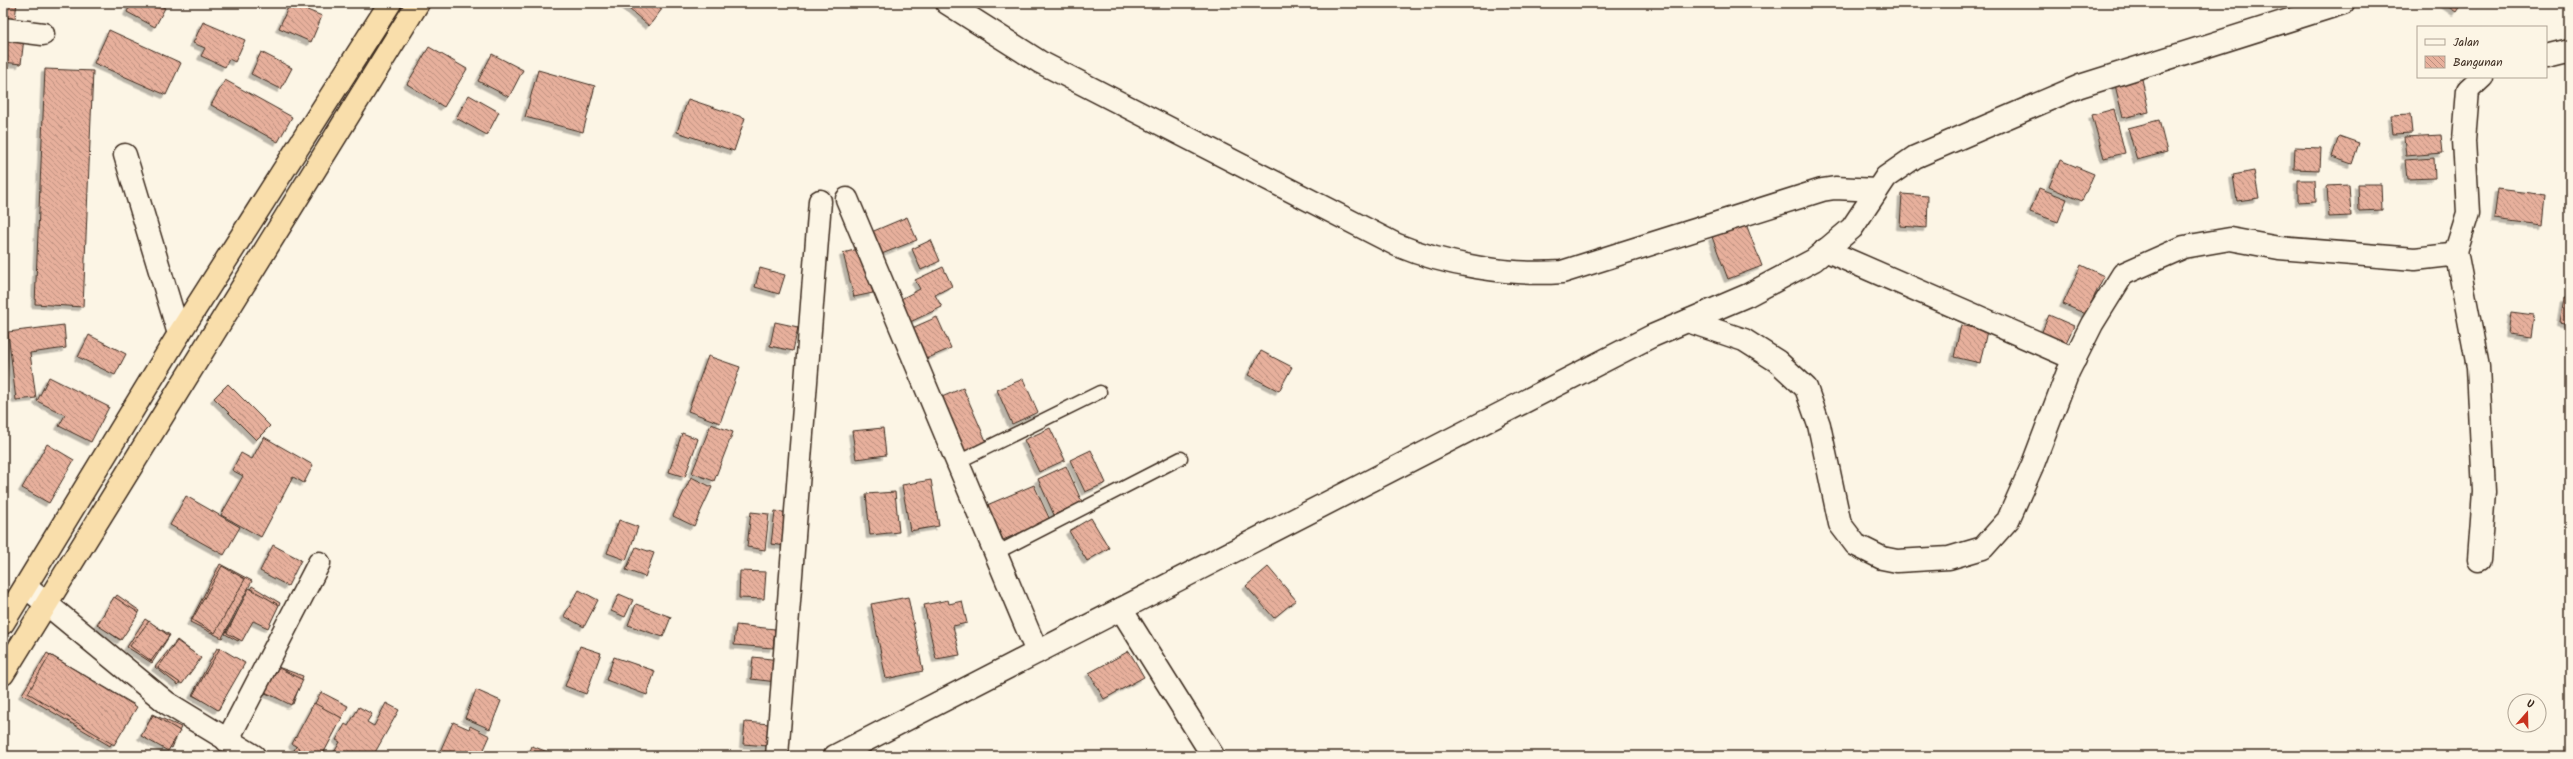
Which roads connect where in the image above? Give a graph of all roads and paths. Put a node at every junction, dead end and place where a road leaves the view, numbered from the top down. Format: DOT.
graph roads {
  1 [pos="390,3"];
  2 [pos="418,3"];
  3 [pos="946,3"];
  4 [pos="2343,3"];
  5 [pos="3,29"];
  6 [pos="43,34"];
  7 [pos="2570,50"];
  8 [pos="2547,56"];
  9 [pos="2481,78"];
  10 [pos="125,155"];
  11 [pos="1877,190"];
  12 [pos="846,199"];
  13 [pos="820,201"];
  14 [pos="1826,250"];
  15 [pos="2456,251"];
  16 [pos="1688,320"];
  17 [pos="179,334"];
  18 [pos="2075,358"];
  19 [pos="1100,392"];
  20 [pos="118,436"];
  21 [pos="142,450"];
  22 [pos="1181,458"];
  23 [pos="958,462"];
  24 [pos="996,552"];
  25 [pos="2479,560"];
  26 [pos="319,563"];
  27 [pos="26,587"];
  28 [pos="48,604"];
  29 [pos="1121,609"];
  30 [pos="3,623"];
  31 [pos="1037,652"];
  32 [pos="3,674"];
  33 [pos="227,741"];
  34 [pos="254,756"];
  35 [pos="777,756"];
  36 [pos="835,756"];
  37 [pos="1213,756"];
  1 -- 17 [label="highway"];
  2 -- 21 [label="highway"];
  3 -- 11 [label="street"];
  4 -- 11 [label="street"];
  5 -- 6 [label="street"];
  7 -- 8 [label="street"];
  9 -- 15 [label="street"];
  10 -- 17 [label="street"];
  11 -- 14 [label="street"];
  12 -- 23 [label="street"];
  13 -- 35 [label="street"];
  14 -- 16 [label="street"];
  14 -- 18 [label="street"];
  15 -- 18 [label="street"];
  15 -- 25 [label="street"];
  16 -- 18 [label="street"];
  16 -- 29 [label="street"];
  17 -- 20 [label="highway"];
  19 -- 23 [label="lane"];
  20 -- 21 [label="highway"];
  20 -- 27 [label="highway"];
  21 -- 28 [label="highway"];
  22 -- 24 [label="lane"];
  23 -- 24 [label="street"];
  24 -- 31 [label="street"];
  26 -- 33 [label="street"];
  27 -- 28 [label="street"];
  27 -- 30 [label="highway"];
  28 -- 32 [label="highway"];
  28 -- 33 [label="street"];
  29 -- 31 [label="street"];
  29 -- 37 [label="street"];
  31 -- 36 [label="street"];
  33 -- 34 [label="street"];
}
